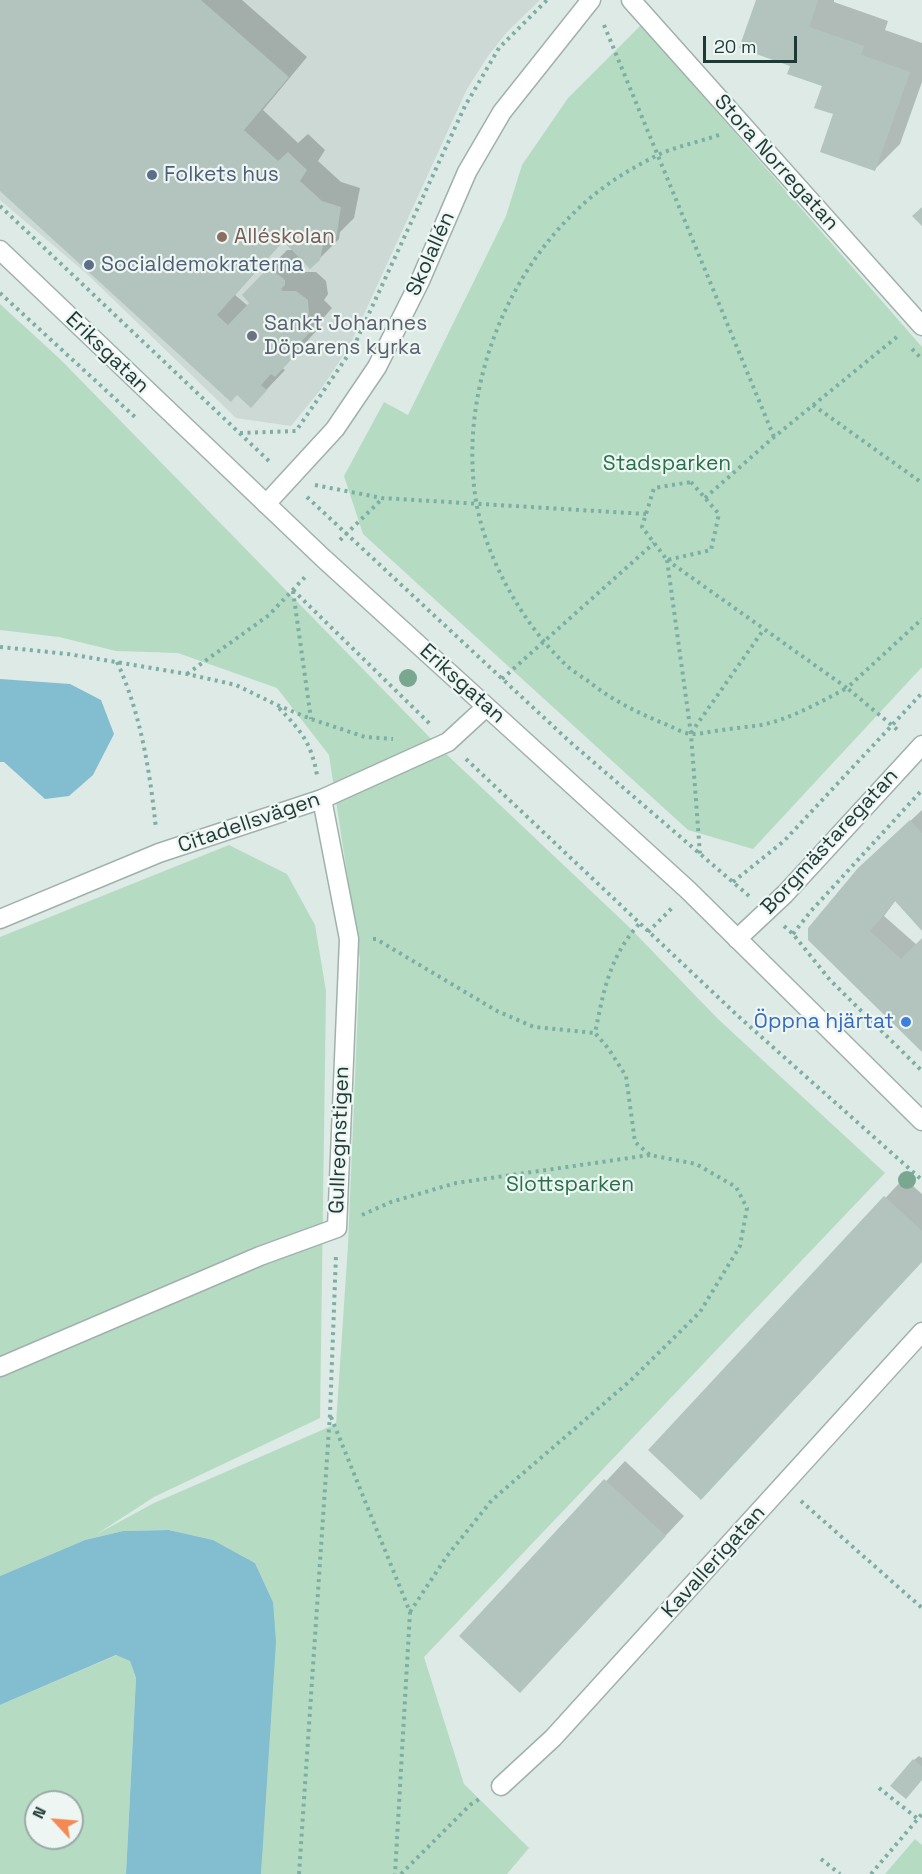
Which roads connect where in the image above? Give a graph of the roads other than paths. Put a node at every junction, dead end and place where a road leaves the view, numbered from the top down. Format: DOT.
graph roads {
  1 [pos="591,0"];
  2 [pos="630,0"];
  3 [pos="0,250"];
  4 [pos="920,323"];
  5 [pos="266,504"];
  6 [pos="486,706"];
  7 [pos="921,749"];
  8 [pos="322,799"];
  9 [pos="0,919"];
  10 [pos="738,939"];
  11 [pos="922,1121"];
  12 [pos="922,1332"];
  13 [pos="0,1366"];
  14 [pos="501,1786"];
  1 -- 5 [label="street, Skolallén"];
  2 -- 4 [label="street, Stora Norregatan"];
  3 -- 5 [label="street, Eriksgatan"];
  5 -- 6 [label="street, Eriksgatan"];
  6 -- 8 [label="street, Citadellsvägen"];
  6 -- 10 [label="street, Eriksgatan"];
  7 -- 10 [label="street, Borgmästaregatan"];
  8 -- 9 [label="street, Citadellsvägen"];
  8 -- 13 [label="street, Gullregnstigen"];
  10 -- 11 [label="street, Eriksgatan"];
  12 -- 14 [label="street, Kavallerigatan"];
}
